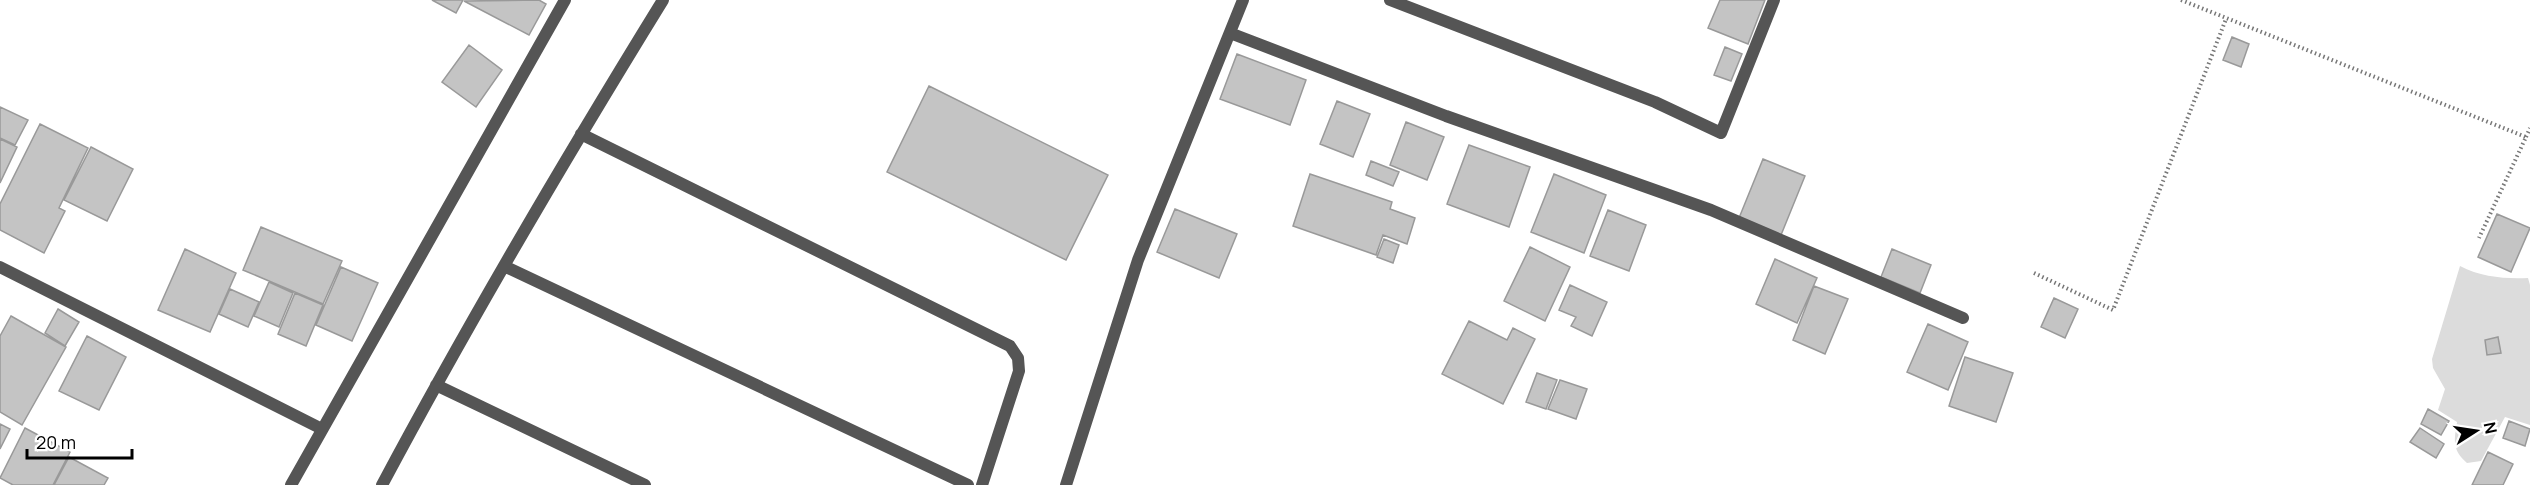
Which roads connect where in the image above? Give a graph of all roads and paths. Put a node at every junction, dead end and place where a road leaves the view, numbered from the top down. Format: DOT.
graph roads {
  1 [pos="565,0"];
  2 [pos="663,0"];
  3 [pos="1243,0"];
  4 [pos="1390,0"];
  5 [pos="1774,0"];
  6 [pos="2181,0"];
  7 [pos="2226,19"];
  8 [pos="1230,33"];
  9 [pos="2530,128"];
  10 [pos="581,134"];
  11 [pos="2526,137"];
  12 [pos="2479,238"];
  13 [pos="504,266"];
  14 [pos="0,267"];
  15 [pos="2034,273"];
  16 [pos="1963,318"];
  17 [pos="435,385"];
  18 [pos="322,429"];
  19 [pos="291,485"];
  20 [pos="382,485"];
  21 [pos="645,485"];
  22 [pos="968,485"];
  23 [pos="982,485"];
  24 [pos="1066,485"];
  1 -- 18 [label="street"];
  2 -- 10 [label="street"];
  3 -- 8 [label="street"];
  4 -- 5 [label="street"];
  6 -- 7 [label="path"];
  7 -- 11 [label="path"];
  7 -- 15 [label="path"];
  8 -- 16 [label="street"];
  8 -- 24 [label="street"];
  9 -- 11 [label="path"];
  10 -- 13 [label="street"];
  10 -- 23 [label="street"];
  11 -- 12 [label="path"];
  13 -- 17 [label="street"];
  13 -- 22 [label="street"];
  14 -- 18 [label="street"];
  17 -- 20 [label="street"];
  17 -- 21 [label="street"];
  18 -- 19 [label="street"];
}
